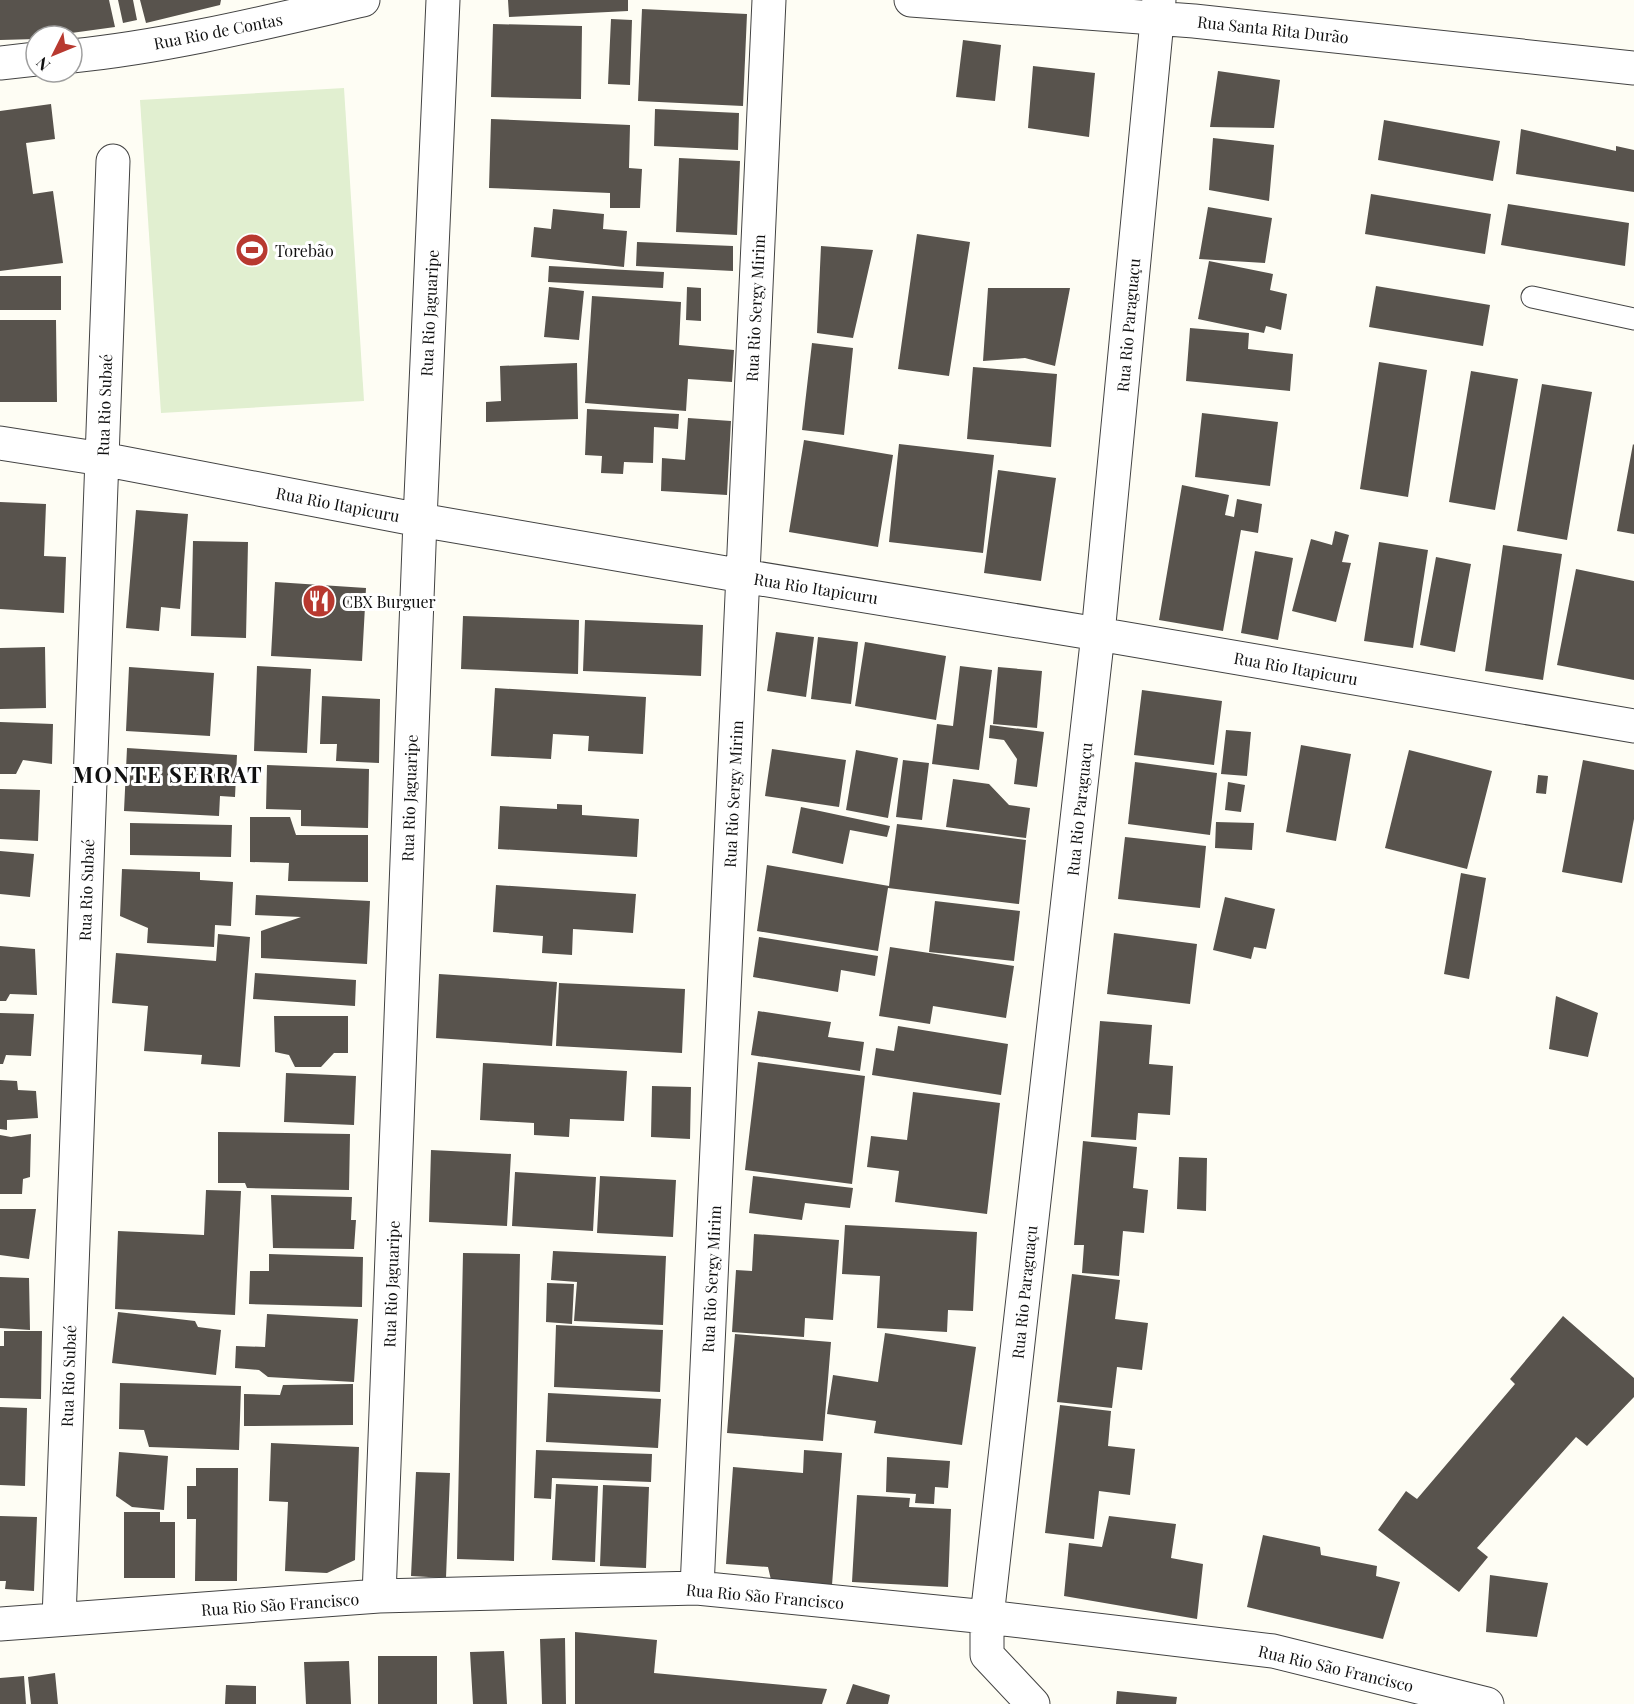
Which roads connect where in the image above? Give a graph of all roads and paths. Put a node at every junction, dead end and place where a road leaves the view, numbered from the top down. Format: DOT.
graph roads {
  1 [pos="363,0"];
  2 [pos="443,0"];
  3 [pos="769,0"];
  4 [pos="911,0"];
  5 [pos="1158,9"];
  6 [pos="84,55"];
  7 [pos="24,60"];
  8 [pos="0,63"];
  9 [pos="1634,68"];
  10 [pos="113,161"];
  11 [pos="1532,297"];
  12 [pos="1634,319"];
  13 [pos="0,443"];
  14 [pos="102,459"];
  15 [pos="420,520"];
  16 [pos="743,576"];
  17 [pos="1098,634"];
  18 [pos="1634,726"];
  19 [pos="697,1588"];
  20 [pos="379,1596"];
  21 [pos="987,1617"];
  22 [pos="59,1620"];
  23 [pos="0,1624"];
  24 [pos="1033,1704"];
  25 [pos="1487,1704"];
  1 -- 6 [label="street, Rua Rio de Contas"];
  2 -- 15 [label="street, Rua Rio Jaguaripe"];
  3 -- 16 [label="street, Rua Rio Sergy Mirim"];
  4 -- 5 [label="street, Rua Santa Rita Durão"];
  5 -- 9 [label="street, Rua Santa Rita Durão"];
  5 -- 17 [label="street, Rua Rio Paraguaçu"];
  7 -- 8 [label="street"];
  10 -- 14 [label="street, Rua Rio Subaé"];
  11 -- 12 [label="lane"];
  13 -- 14 [label="street, Rua Rio Itapicuru"];
  14 -- 15 [label="street, Rua Rio Itapicuru"];
  14 -- 22 [label="street, Rua Rio Subaé"];
  15 -- 16 [label="street, Rua Rio Itapicuru"];
  15 -- 20 [label="street, Rua Rio Jaguaripe"];
  16 -- 17 [label="street, Rua Rio Itapicuru"];
  16 -- 19 [label="street, Rua Rio Sergy Mirim"];
  17 -- 18 [label="street, Rua Rio Itapicuru"];
  17 -- 21 [label="street, Rua Rio Paraguaçu"];
  19 -- 20 [label="street, Rua Rio São Francisco"];
  19 -- 21 [label="street, Rua Rio São Francisco"];
  20 -- 22 [label="street, Rua Rio São Francisco"];
  21 -- 24 [label="street, Rua Rio Paraguaçu"];
  21 -- 25 [label="street, Rua Rio São Francisco"];
  22 -- 23 [label="street, Rua Rio São Francisco"];
}
